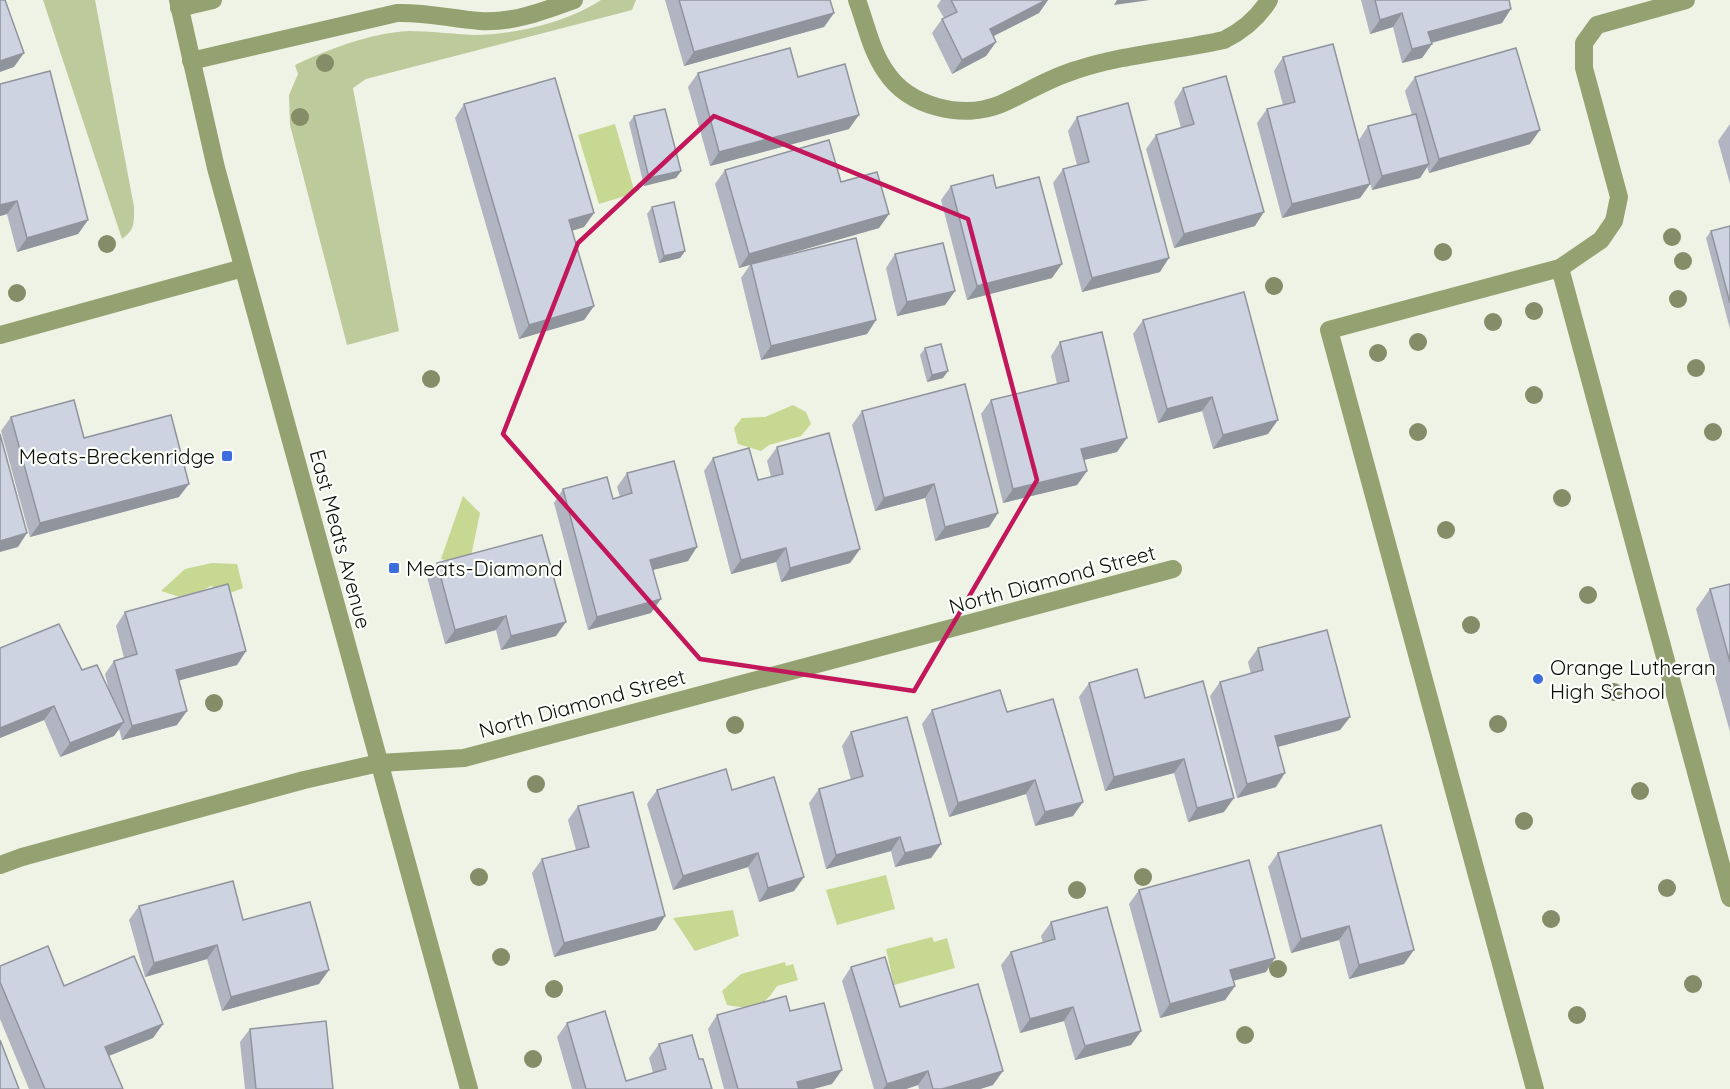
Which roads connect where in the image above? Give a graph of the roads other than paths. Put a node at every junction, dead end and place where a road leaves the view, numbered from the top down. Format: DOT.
graph roads {
  1 [pos="213,0"];
  2 [pos="574,0"];
  3 [pos="857,0"];
  4 [pos="1269,0"];
  5 [pos="1686,0"];
  6 [pos="178,4"];
  7 [pos="191,61"];
  8 [pos="243,268"];
  9 [pos="1560,268"];
  10 [pos="0,335"];
  11 [pos="1173,569"];
  12 [pos="379,763"];
  13 [pos="0,865"];
  14 [pos="1730,898"];
  15 [pos="469,1089"];
  16 [pos="1536,1089"];
  1 -- 6 [label="street"];
  2 -- 7 [label="street"];
  3 -- 4 [label="street"];
  5 -- 9 [label="street"];
  6 -- 7 [label="street, East Meats Avenue"];
  7 -- 8 [label="street, East Meats Avenue"];
  8 -- 10 [label="street"];
  8 -- 12 [label="street, East Meats Avenue"];
  9 -- 14 [label="street"];
  9 -- 16 [label="street"];
  11 -- 12 [label="street, North Diamond Street"];
  12 -- 13 [label="street, North Diamond Street"];
  12 -- 15 [label="street, East Meats Avenue"];
}
